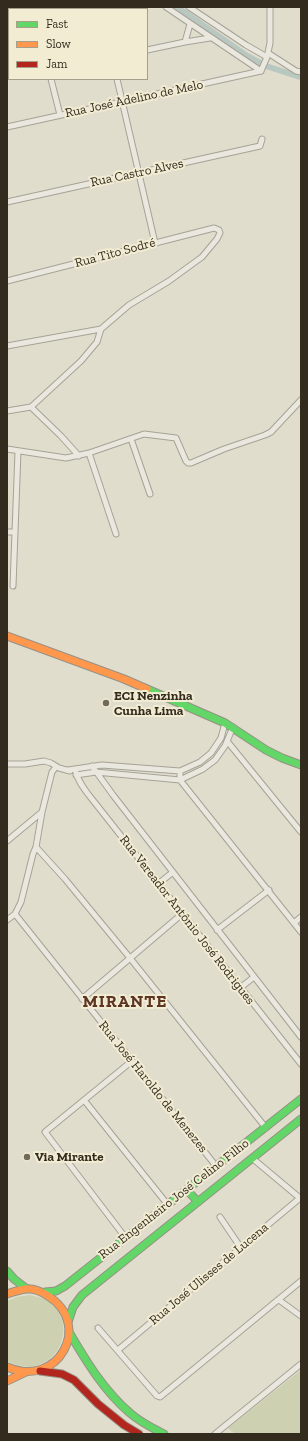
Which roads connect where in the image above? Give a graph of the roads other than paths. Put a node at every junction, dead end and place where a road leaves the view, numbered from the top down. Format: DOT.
graph roads {
  1 [pos="166,7"];
  2 [pos="189,7"];
  3 [pos="270,7"];
  4 [pos="190,24"];
  5 [pos="210,38"];
  6 [pos="185,42"];
  7 [pos="148,50"];
  8 [pos="267,55"];
  9 [pos="261,71"];
  10 [pos="301,72"];
  11 [pos="52,80"];
  12 [pos="117,80"];
  13 [pos="123,102"];
  14 [pos="60,115"];
  15 [pos="7,127"];
  16 [pos="262,140"];
  17 [pos="138,172"];
  18 [pos="7,202"];
  19 [pos="155,243"];
  20 [pos="7,281"];
  21 [pos="101,329"];
  22 [pos="7,346"];
  23 [pos="300,401"];
  24 [pos="31,407"];
  25 [pos="7,411"];
  26 [pos="131,439"];
  27 [pos="7,449"];
  28 [pos="18,451"];
  29 [pos="89,453"];
  30 [pos="79,456"];
  31 [pos="150,494"];
  32 [pos="7,532"];
  33 [pos="15,532"];
  34 [pos="116,534"];
  35 [pos="13,586"];
  36 [pos="7,636"];
  37 [pos="225,723"];
  38 [pos="233,728"];
  39 [pos="227,740"];
  40 [pos="7,764"];
  41 [pos="301,764"];
  42 [pos="92,766"];
  43 [pos="56,767"];
  44 [pos="191,767"];
  45 [pos="180,771"];
  46 [pos="75,772"];
  47 [pos="96,772"];
  48 [pos="194,774"];
  49 [pos="180,780"];
  50 [pos="42,812"];
  51 [pos="301,832"];
  52 [pos="7,841"];
  53 [pos="36,847"];
  54 [pos="173,872"];
  55 [pos="158,884"];
  56 [pos="269,890"];
  57 [pos="15,914"];
  58 [pos="182,914"];
  59 [pos="301,917"];
  60 [pos="7,920"];
  61 [pos="294,923"];
  62 [pos="218,930"];
  63 [pos="301,932"];
  64 [pos="130,958"];
  65 [pos="254,977"];
  66 [pos="240,988"];
  67 [pos="82,999"];
  68 [pos="301,1037"];
  69 [pos="132,1061"];
  70 [pos="301,1064"];
  71 [pos="301,1099"];
  72 [pos="84,1100"];
  73 [pos="301,1119"];
  74 [pos="266,1128"];
  75 [pos="252,1158"];
  76 [pos="216,1166"];
  77 [pos="187,1190"];
  78 [pos="300,1198"];
  79 [pos="198,1202"];
  80 [pos="168,1205"];
  81 [pos="220,1217"];
  82 [pos="126,1237"];
  83 [pos="241,1248"];
  84 [pos="7,1271"];
  85 [pos="301,1281"];
  86 [pos="27,1289"];
  87 [pos="44,1292"];
  88 [pos="7,1294"];
  89 [pos="279,1300"];
  90 [pos="301,1316"];
  91 [pos="68,1322"];
  92 [pos="98,1328"];
  93 [pos="69,1332"];
  94 [pos="118,1350"];
  95 [pos="301,1364"];
  96 [pos="7,1367"];
  97 [pos="39,1371"];
  98 [pos="26,1372"];
  99 [pos="7,1381"];
  100 [pos="139,1434"];
  101 [pos="164,1434"];
  102 [pos="215,1434"];
  1 -- 4 [label="street"];
  2 -- 8 [label="street"];
  3 -- 8 [label="street"];
  4 -- 5 [label="street"];
  4 -- 6 [label="street"];
  5 -- 6 [label="street"];
  5 -- 9 [label="street"];
  6 -- 7 [label="street"];
  8 -- 9 [label="street"];
  8 -- 10 [label="street"];
  9 -- 13 [label="street, Rua José Adelino de Melo"];
  11 -- 14 [label="street"];
  12 -- 13 [label="street"];
  13 -- 14 [label="street, Rua José Adelino de Melo"];
  13 -- 17 [label="street"];
  14 -- 15 [label="street, Rua José Adelino de Melo"];
  16 -- 17 [label="street, Rua Castro Alves"];
  17 -- 18 [label="street, Rua Castro Alves"];
  17 -- 19 [label="street"];
  19 -- 20 [label="street, Rua Tito Sodré"];
  19 -- 21 [label="street, Rua Tito Sodré"];
  21 -- 22 [label="street"];
  21 -- 24 [label="street"];
  23 -- 26 [label="street"];
  24 -- 25 [label="street"];
  24 -- 30 [label="street"];
  26 -- 29 [label="street"];
  26 -- 31 [label="street"];
  27 -- 28 [label="street"];
  28 -- 30 [label="street"];
  28 -- 33 [label="street"];
  29 -- 30 [label="street"];
  29 -- 34 [label="street"];
  32 -- 33 [label="street"];
  33 -- 35 [label="street"];
  36 -- 37 [label="main road"];
  37 -- 38 [label="main road"];
  37 -- 44 [label="street"];
  38 -- 39 [label="street"];
  38 -- 41 [label="main road"];
  39 -- 48 [label="street"];
  39 -- 51 [label="street"];
  40 -- 43 [label="street"];
  42 -- 45 [label="street"];
  42 -- 46 [label="street"];
  42 -- 47 [label="street, Rua Vereador Antônio José Rodrigues"];
  43 -- 46 [label="street"];
  43 -- 50 [label="street"];
  44 -- 45 [label="street"];
  44 -- 48 [label="street"];
  45 -- 49 [label="street"];
  46 -- 47 [label="street"];
  46 -- 55 [label="street, Rua Vereador Antônio José Rodrigues"];
  47 -- 49 [label="street"];
  47 -- 54 [label="street, Rua Vereador Antônio José Rodrigues"];
  48 -- 49 [label="street"];
  49 -- 56 [label="street"];
  50 -- 52 [label="street"];
  50 -- 53 [label="street"];
  53 -- 57 [label="street"];
  53 -- 64 [label="street"];
  54 -- 55 [label="street"];
  54 -- 62 [label="street, Rua Vereador Antônio José Rodrigues"];
  55 -- 58 [label="street, Rua Vereador Antônio José Rodrigues"];
  56 -- 61 [label="street"];
  56 -- 62 [label="street"];
  57 -- 60 [label="street"];
  57 -- 67 [label="street, Rua José Haroldo de Menezes"];
  58 -- 64 [label="street"];
  58 -- 66 [label="street, Rua Vereador Antônio José Rodrigues"];
  59 -- 61 [label="street"];
  61 -- 63 [label="street"];
  62 -- 65 [label="street, Rua Vereador Antônio José Rodrigues"];
  64 -- 67 [label="street"];
  64 -- 74 [label="street"];
  65 -- 66 [label="street"];
  65 -- 68 [label="street, Rua Vereador Antônio José Rodrigues"];
  66 -- 70 [label="street, Rua Vereador Antônio José Rodrigues"];
  67 -- 69 [label="street, Rua José Haroldo de Menezes"];
  69 -- 72 [label="street"];
  69 -- 76 [label="street, Rua José Haroldo de Menezes"];
  71 -- 74 [label="main road, Rua Engenheiro José Celino Filho"];
  72 -- 80 [label="street"];
  72 -- 82 [label="street"];
  73 -- 75 [label="main road, Rua Engenheiro José Celino Filho"];
  74 -- 76 [label="main road, Rua Engenheiro José Celino Filho"];
  75 -- 78 [label="street"];
  75 -- 79 [label="main road, Rua Engenheiro José Celino Filho"];
  76 -- 77 [label="main road, Rua Engenheiro José Celino Filho"];
  77 -- 79 [label="main road"];
  77 -- 80 [label="main road, Rua Engenheiro José Celino Filho"];
  78 -- 83 [label="street, Rua José Ulisses de Lucena"];
  79 -- 91 [label="main road, Rua Engenheiro José Celino Filho"];
  80 -- 82 [label="main road, Rua Engenheiro José Celino Filho"];
  81 -- 83 [label="street"];
  82 -- 87 [label="main road, Rua Engenheiro José Celino Filho"];
  83 -- 94 [label="street, Rua José Ulisses de Lucena"];
  84 -- 86 [label="main road"];
  85 -- 89 [label="street"];
  86 -- 87 [label="main road"];
  86 -- 88 [label="main road"];
  87 -- 91 [label="main road"];
  89 -- 90 [label="street"];
  89 -- 94 [label="street"];
  91 -- 93 [label="main road"];
  92 -- 94 [label="street"];
  93 -- 97 [label="main road"];
  93 -- 101 [label="main road"];
  95 -- 102 [label="street"];
  96 -- 98 [label="main road"];
  97 -- 98 [label="main road"];
  97 -- 100 [label="main road"];
  98 -- 99 [label="main road"];
}
